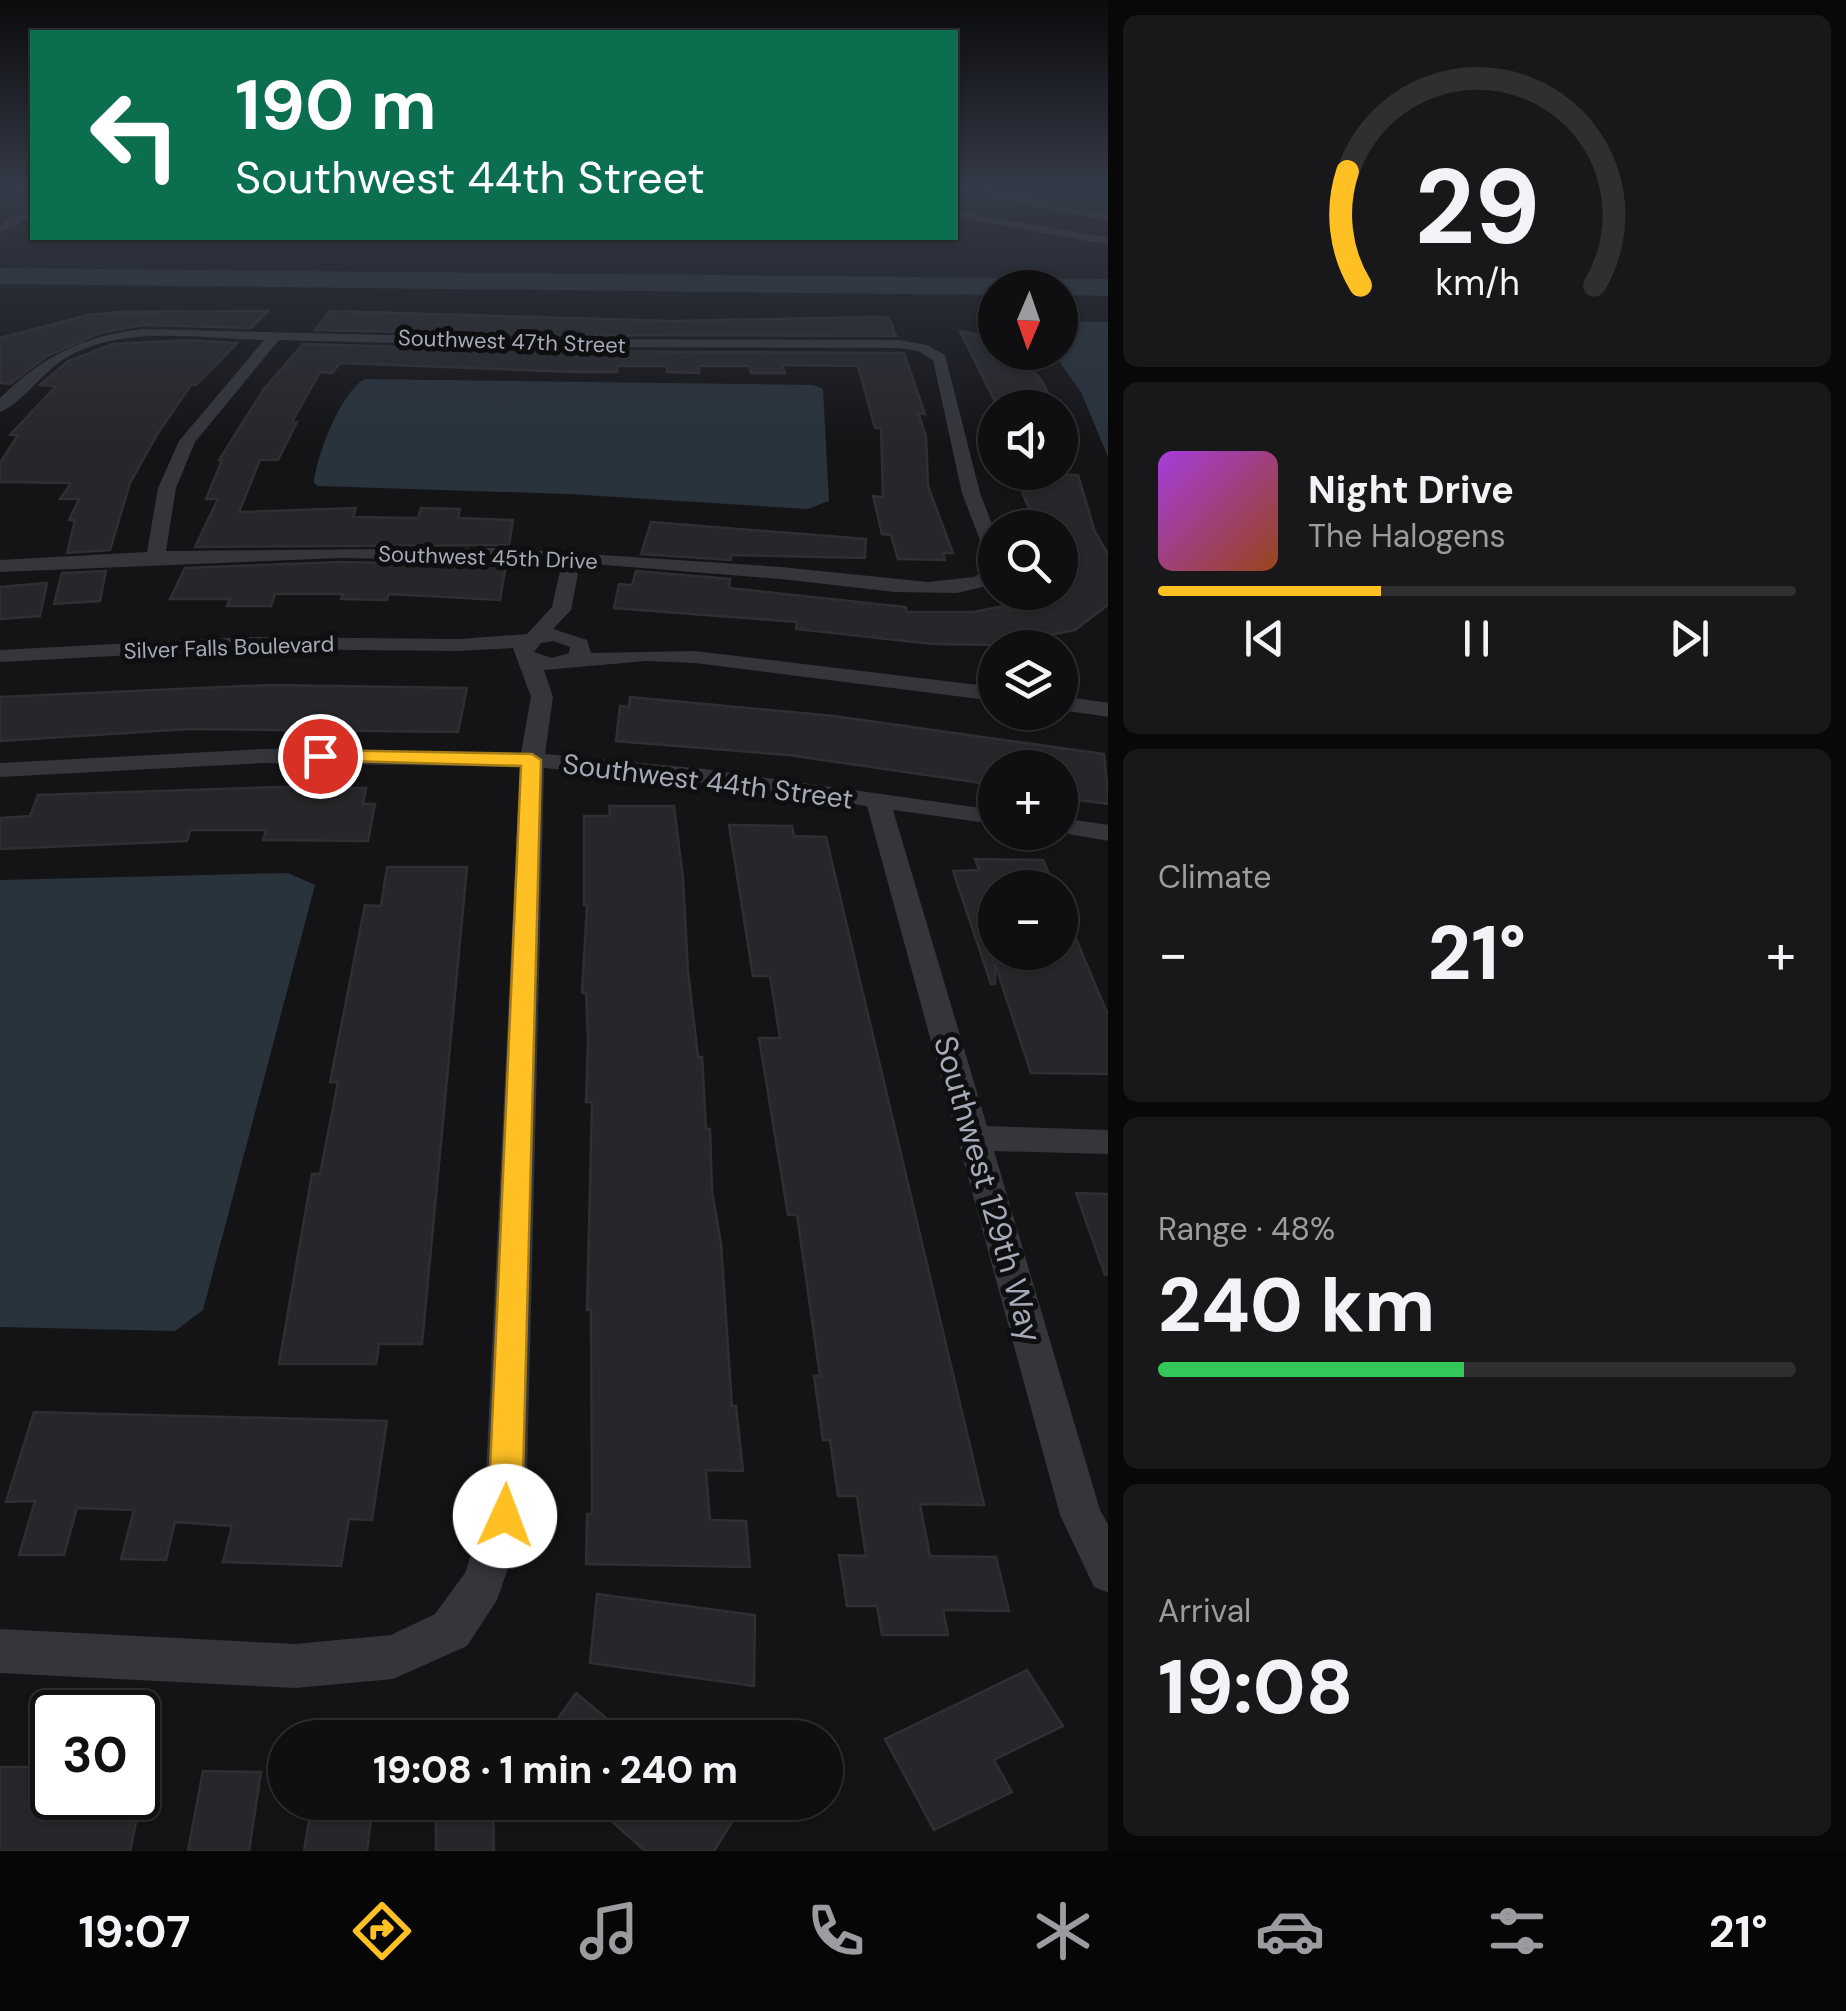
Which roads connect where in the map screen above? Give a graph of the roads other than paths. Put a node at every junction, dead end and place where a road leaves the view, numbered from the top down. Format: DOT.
graph roads {
  1 [pos="275,336"];
  2 [pos="0,407"];
  3 [pos="978,511"];
  4 [pos="156,555"];
  5 [pos="572,558"];
  6 [pos="0,566"];
  7 [pos="978,584"];
  8 [pos="561,610"];
  9 [pos="531,648"];
  10 [pos="574,651"];
  11 [pos="0,656"];
  12 [pos="978,692"];
  13 [pos="542,698"];
  14 [pos="1078,706"];
  15 [pos="1108,710"];
  16 [pos="532,760"];
  17 [pos="0,770"];
  18 [pos="878,801"];
  19 [pos="978,815"];
  20 [pos="1078,829"];
  21 [pos="1108,833"];
  22 [pos="974,1138"];
  23 [pos="1108,1142"];
  24 [pos="1108,1572"];
  25 [pos="0,1651"];
  1 -- 2 [label="street, Southwest 47th Street"];
  1 -- 3 [label="street, Southwest 47th Street"];
  1 -- 4 [label="street"];
  4 -- 5 [label="street, Southwest 45th Drive"];
  4 -- 6 [label="street, Southwest 45th Drive"];
  5 -- 7 [label="street, Southwest 45th Drive"];
  5 -- 8 [label="street"];
  8 -- 9 [label="street"];
  8 -- 10 [label="street"];
  9 -- 10 [label="street, Silver Falls Boulevard"];
  9 -- 11 [label="street, Silver Falls Boulevard"];
  9 -- 13 [label="street"];
  10 -- 12 [label="street"];
  10 -- 13 [label="street"];
  13 -- 16 [label="street"];
  14 -- 15 [label="street"];
  16 -- 17 [label="street, Southwest 44th Street"];
  16 -- 18 [label="street, Southwest 44th Street"];
  16 -- 25 [label="street"];
  18 -- 19 [label="street, Southwest 44th Street"];
  18 -- 22 [label="street, Southwest 129th Way"];
  20 -- 21 [label="street"];
  22 -- 23 [label="street"];
  22 -- 24 [label="street, Southwest 129th Way"];
}
